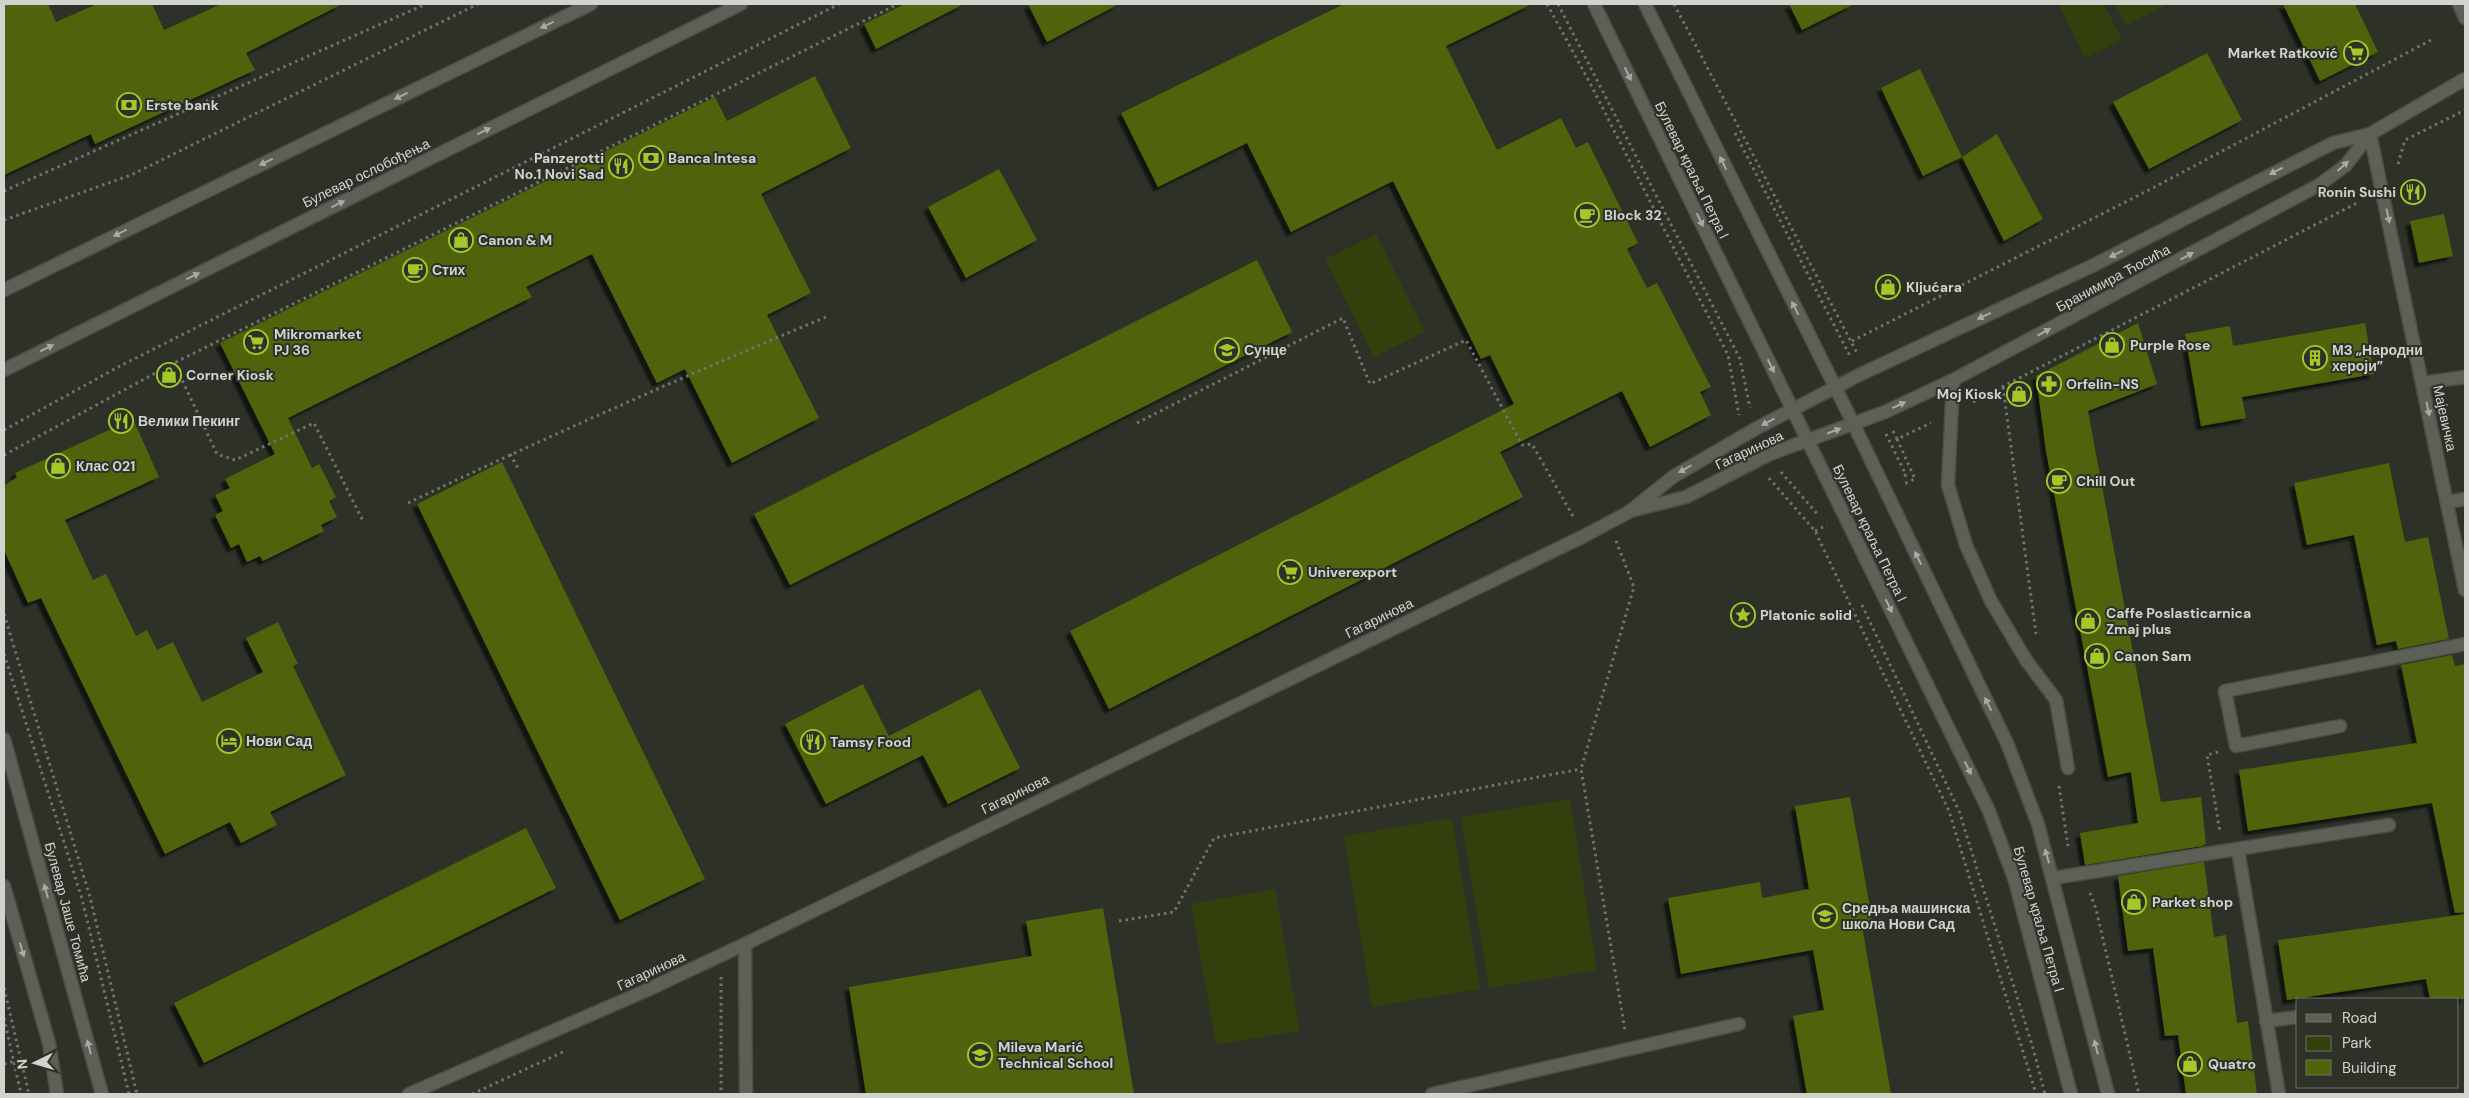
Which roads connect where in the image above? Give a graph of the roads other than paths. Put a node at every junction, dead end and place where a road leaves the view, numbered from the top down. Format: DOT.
graph roads {
  1 [pos="591,4"];
  2 [pos="741,4"];
  3 [pos="1594,4"];
  4 [pos="1645,4"];
  5 [pos="2458,4"];
  6 [pos="2465,18"];
  7 [pos="2465,79"];
  8 [pos="2370,134"];
  9 [pos="4,290"];
  10 [pos="4,370"];
  11 [pos="2465,377"];
  12 [pos="1953,380"];
  13 [pos="2422,383"];
  14 [pos="1835,387"];
  15 [pos="1792,409"];
  16 [pos="1853,423"];
  17 [pos="1808,440"];
  18 [pos="2465,499"];
  19 [pos="2447,502"];
  20 [pos="1629,512"];
  21 [pos="2465,590"];
  22 [pos="2465,644"];
  23 [pos="2340,726"];
  24 [pos="4,739"];
  25 [pos="2068,768"];
  26 [pos="2389,825"];
  27 [pos="2238,850"];
  28 [pos="2053,878"];
  29 [pos="4,886"];
  30 [pos="745,944"];
  31 [pos="2296,1017"];
  32 [pos="2266,1022"];
  33 [pos="1739,1024"];
  34 [pos="58,1094"];
  35 [pos="102,1094"];
  36 [pos="409,1094"];
  37 [pos="746,1094"];
  38 [pos="1432,1094"];
  39 [pos="2071,1094"];
  40 [pos="2108,1094"];
  41 [pos="2278,1094"];
  1 -- 9 [label="street, one-way"];
  10 -- 2 [label="street, Булевар ослобођења, one-way"];
  3 -- 15 [label="street, Булевар краља Петра I, one-way"];
  14 -- 4 [label="street, Булевар краља Петра I, one-way"];
  5 -- 6 [label="street"];
  7 -- 8 [label="street, Бранимира Ћосића"];
  12 -- 8 [label="street, Бранимира Ћосића, one-way"];
  8 -- 13 [label="street, Мајевичка, one-way"];
  8 -- 14 [label="street, Бранимира Ћосића, one-way"];
  11 -- 13 [label="street"];
  16 -- 12 [label="street, Бранимира Ћосића, one-way"];
  12 -- 25 [label="street"];
  13 -- 19 [label="street, Мајевичка, one-way"];
  14 -- 15 [label="street, Гагаринова"];
  14 -- 16 [label="street, Булевар краља Петра I"];
  15 -- 17 [label="street, Булевар краља Петра I"];
  15 -- 20 [label="street, Гагаринова, one-way"];
  17 -- 16 [label="street, Гагаринова, one-way"];
  28 -- 16 [label="street, Булевар краља Петра I, one-way"];
  17 -- 20 [label="street, Гагаринова"];
  17 -- 39 [label="street, Булевар краља Петра I, one-way"];
  18 -- 19 [label="street"];
  19 -- 21 [label="street, Мајевичка"];
  20 -- 30 [label="street, Гагаринова"];
  22 -- 23 [label="street"];
  35 -- 24 [label="street, Булевар Јаше Томића, one-way"];
  26 -- 27 [label="street"];
  27 -- 28 [label="street"];
  27 -- 32 [label="street"];
  40 -- 28 [label="street, Булевар краља Петра I, one-way"];
  29 -- 34 [label="street, one-way"];
  30 -- 36 [label="street, Гагаринова"];
  30 -- 37 [label="street"];
  31 -- 32 [label="street"];
  32 -- 41 [label="street"];
  33 -- 38 [label="street"];
}
